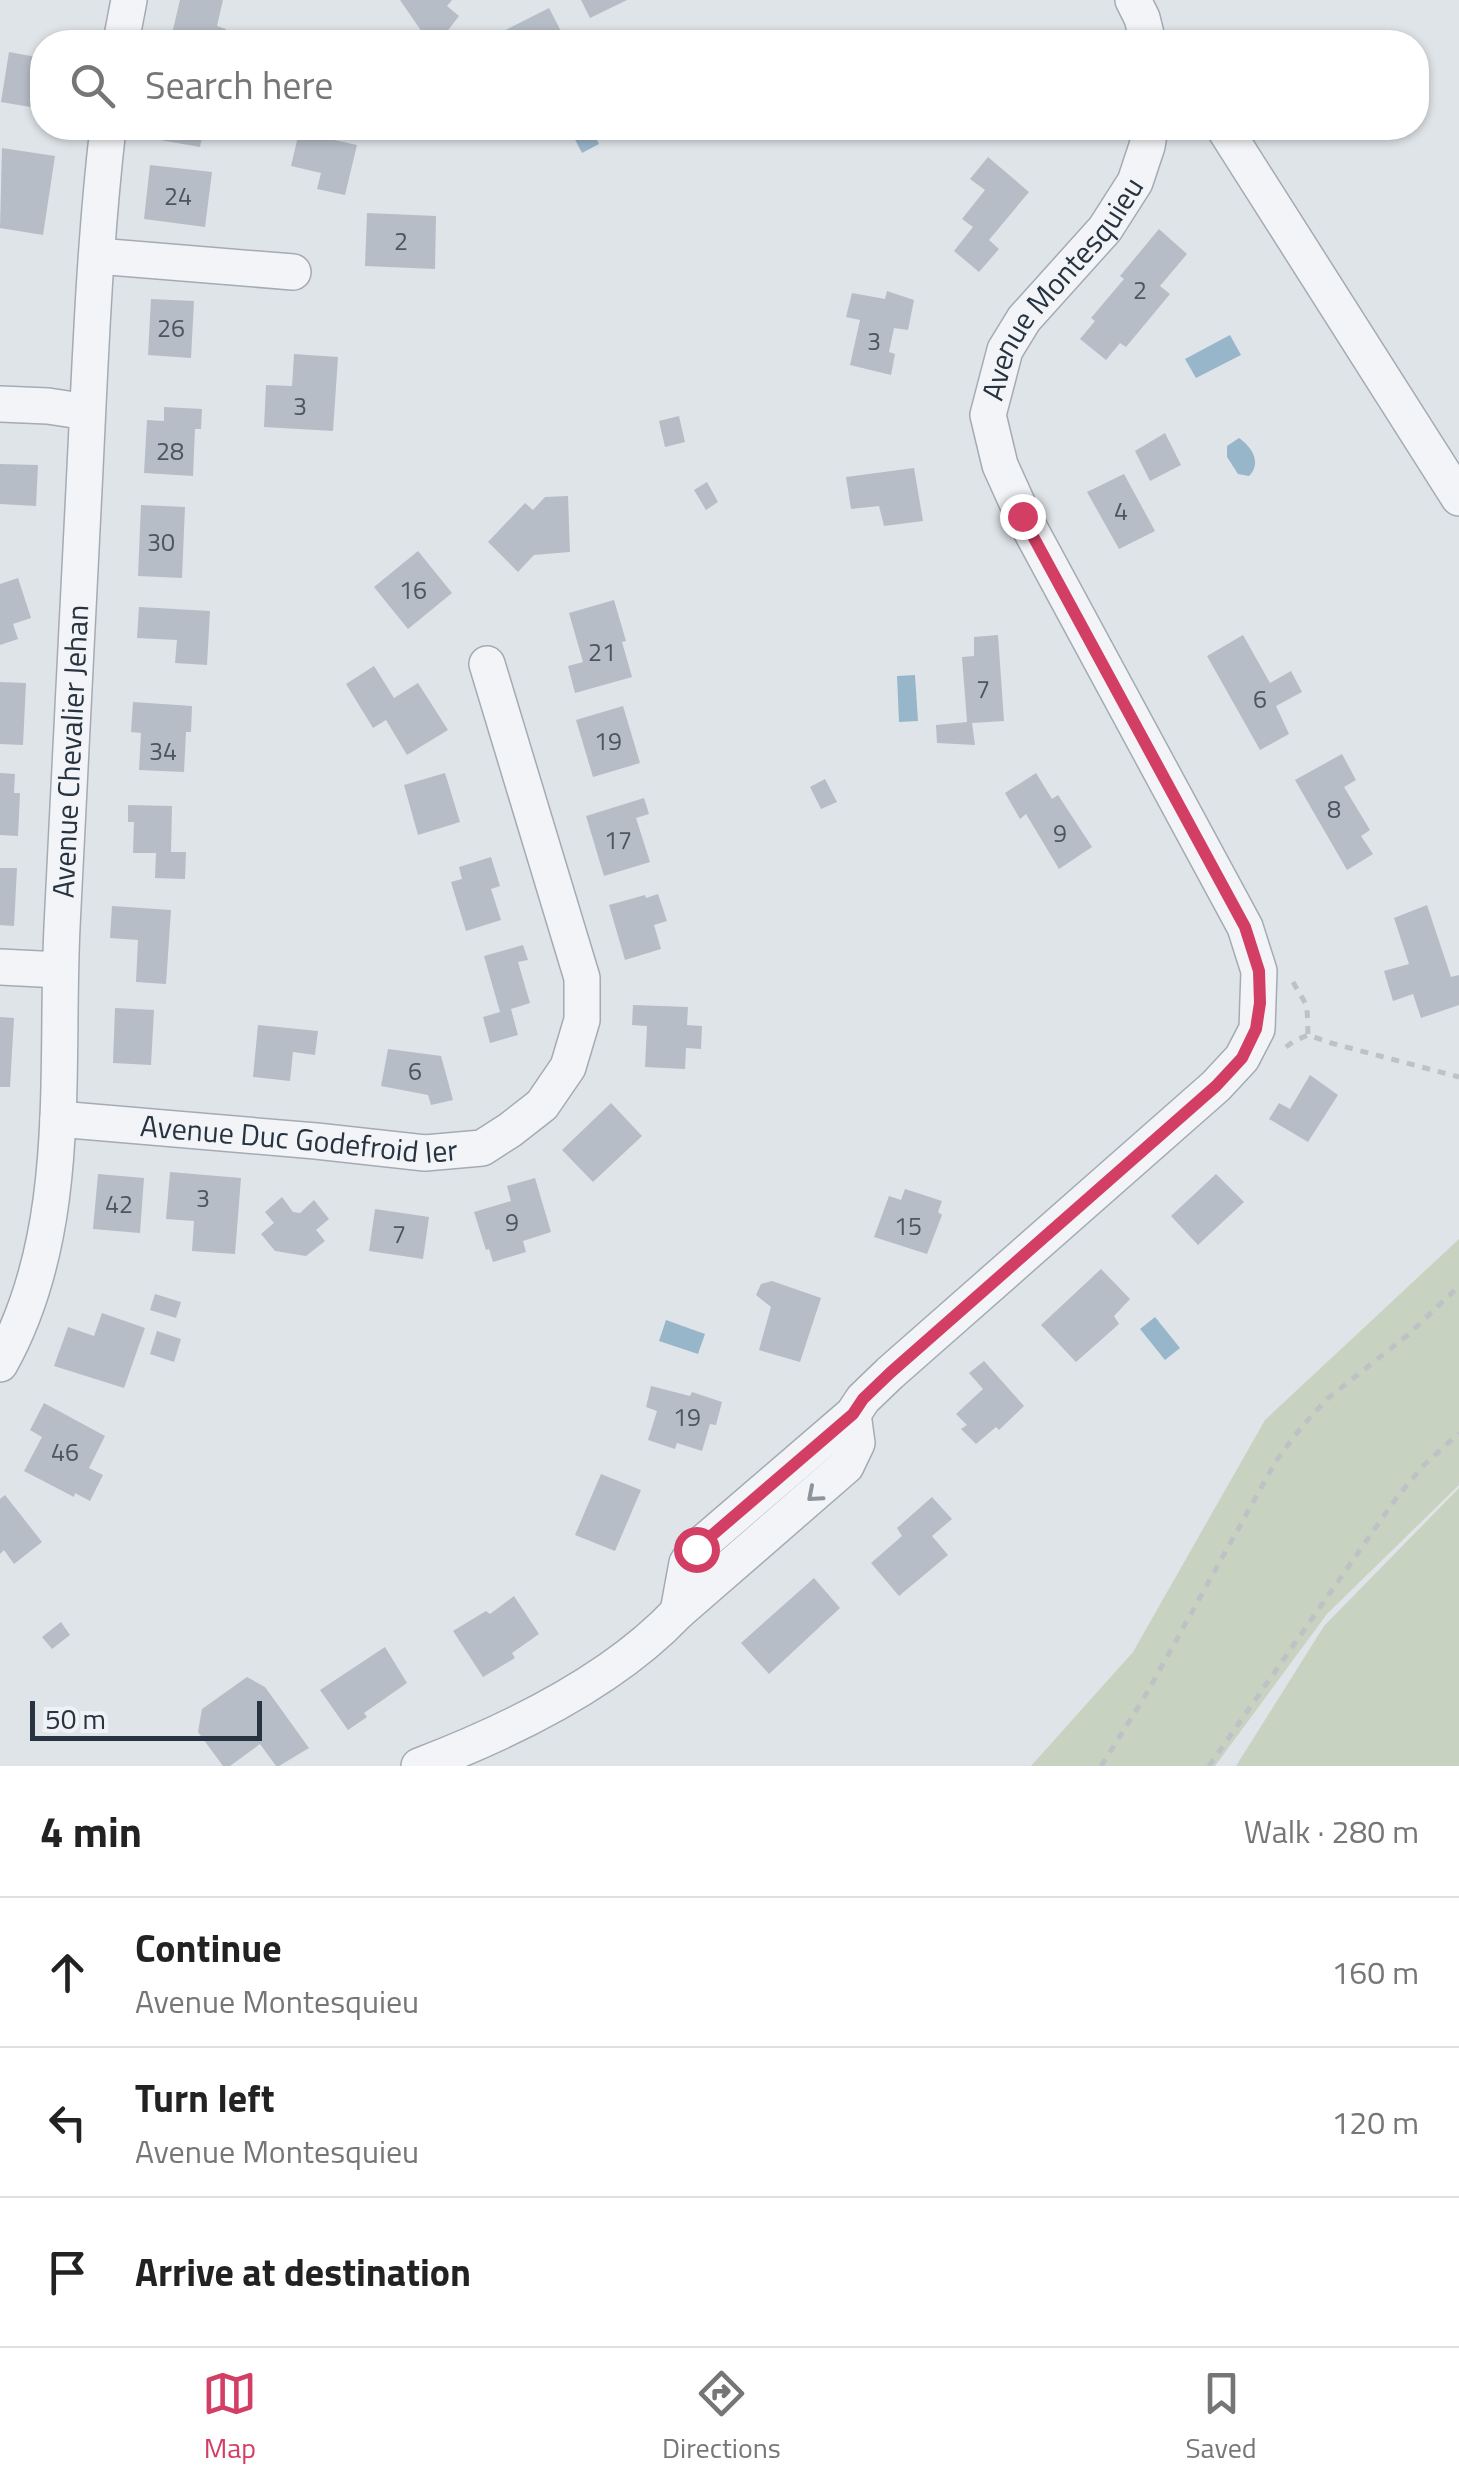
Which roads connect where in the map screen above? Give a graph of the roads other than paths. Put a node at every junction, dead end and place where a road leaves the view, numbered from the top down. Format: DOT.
graph roads {
  1 [pos="129,0"];
  2 [pos="1133,0"];
  3 [pos="123,30"];
  4 [pos="1145,30"];
  5 [pos="107,140"];
  6 [pos="1149,140"];
  7 [pos="1232,140"];
  8 [pos="96,256"];
  9 [pos="293,272"];
  10 [pos="0,404"];
  11 [pos="88,412"];
  12 [pos="1459,498"];
  13 [pos="487,664"];
  14 [pos="0,967"];
  15 [pos="60,970"];
  16 [pos="58,1119"];
  17 [pos="0,1364"];
  18 [pos="419,1766"];
  1 -- 3 [label="street"];
  2 -- 4 [label="street"];
  5 -- 8 [label="street, Avenue Chevalier Jehan"];
  6 -- 18 [label="street, Avenue Montesquieu"];
  7 -- 12 [label="street"];
  8 -- 9 [label="street"];
  8 -- 11 [label="street, Avenue Chevalier Jehan"];
  10 -- 11 [label="street"];
  11 -- 15 [label="street, Avenue Chevalier Jehan"];
  13 -- 16 [label="street, Avenue Duc Godefroid Ier"];
  14 -- 15 [label="street"];
  15 -- 16 [label="street, Avenue Chevalier Jehan"];
  16 -- 17 [label="street, Avenue Chevalier Jehan"];
}
